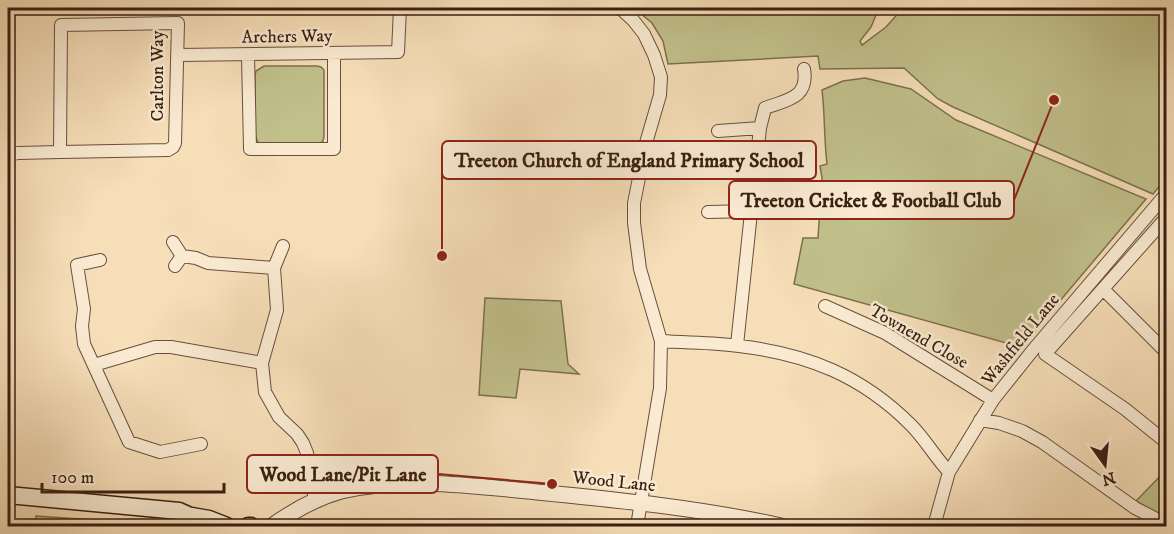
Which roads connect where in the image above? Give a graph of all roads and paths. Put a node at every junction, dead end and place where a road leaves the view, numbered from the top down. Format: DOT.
graph roads {
  1 [pos="400,8"];
  2 [pos="620,8"];
  3 [pos="334,53"];
  4 [pos="177,55"];
  5 [pos="248,55"];
  6 [pos="804,69"];
  7 [pos="760,128"];
  8 [pos="718,132"];
  9 [pos="60,152"];
  10 [pos="13,154"];
  11 [pos="1167,194"];
  12 [pos="752,211"];
  13 [pos="708,212"];
  14 [pos="1167,218"];
  15 [pos="173,242"];
  16 [pos="283,246"];
  17 [pos="100,260"];
  18 [pos="274,268"];
  19 [pos="1103,289"];
  20 [pos="825,306"];
  21 [pos="661,341"];
  22 [pos="737,345"];
  23 [pos="1167,352"];
  24 [pos="262,363"];
  25 [pos="94,365"];
  26 [pos="993,400"];
  27 [pos="980,420"];
  28 [pos="1167,442"];
  29 [pos="201,444"];
  30 [pos="949,472"];
  31 [pos="8,495"];
  32 [pos="315,500"];
  33 [pos="642,502"];
  34 [pos="188,515"];
  35 [pos="1167,524"];
  36 [pos="202,526"];
  37 [pos="227,526"];
  38 [pos="272,526"];
  39 [pos="637,526"];
  40 [pos="781,526"];
  41 [pos="934,526"];
  1 -- 3 [label="street, Archers Way"];
  2 -- 21 [label="street"];
  3 -- 5 [label="street, Archers Way"];
  3 -- 5 [label="street"];
  4 -- 5 [label="street, Archers Way"];
  4 -- 9 [label="street, Carlton Way"];
  4 -- 9 [label="street, Carlton Way"];
  6 -- 7 [label="street"];
  7 -- 8 [label="street"];
  7 -- 12 [label="street"];
  9 -- 10 [label="street, Carlton Way"];
  11 -- 26 [label="street, Washfield Lane"];
  12 -- 13 [label="street"];
  12 -- 22 [label="street"];
  14 -- 19 [label="street"];
  15 -- 18 [label="street"];
  16 -- 18 [label="street"];
  17 -- 25 [label="street"];
  18 -- 24 [label="street"];
  19 -- 23 [label="street"];
  19 -- 28 [label="street"];
  20 -- 26 [label="street, Townend Close"];
  21 -- 22 [label="street"];
  21 -- 33 [label="street"];
  22 -- 30 [label="street"];
  24 -- 25 [label="street"];
  24 -- 32 [label="street"];
  25 -- 29 [label="street"];
  26 -- 27 [label="street, Washfield Lane"];
  27 -- 30 [label="street, Washfield Lane"];
  27 -- 35 [label="street"];
  30 -- 41 [label="street, Washfield Lane"];
  31 -- 34 [label="main road"];
  32 -- 33 [label="street, Wood Lane"];
  32 -- 38 [label="street, Wood Lane"];
  33 -- 39 [label="street"];
  33 -- 40 [label="street, Wood Lane"];
  34 -- 36 [label="main road"];
  34 -- 37 [label="main road"];
}
